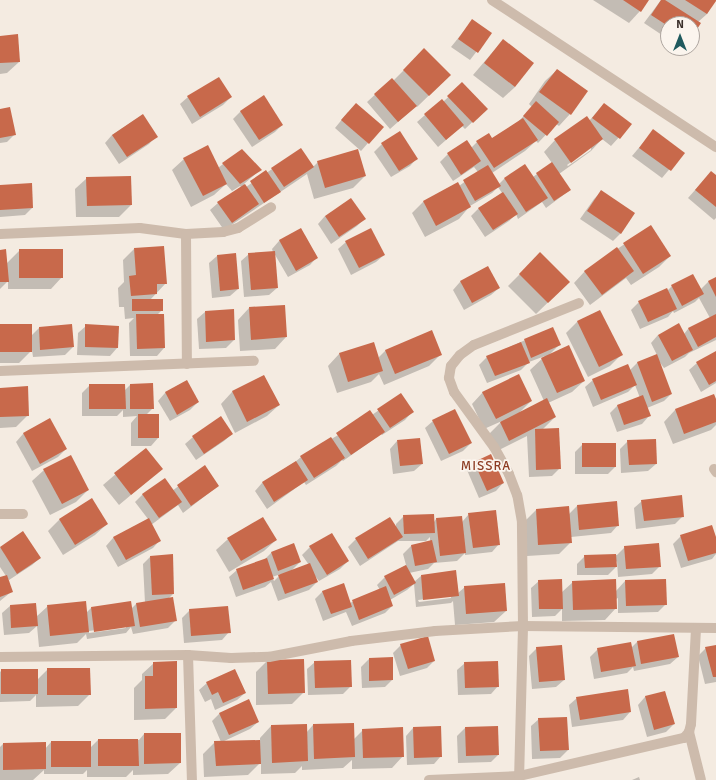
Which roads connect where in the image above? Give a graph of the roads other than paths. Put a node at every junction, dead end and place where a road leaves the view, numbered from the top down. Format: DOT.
graph roads {
  1 [pos="492,0"];
  2 [pos="716,147"];
  3 [pos="271,207"];
  4 [pos="0,234"];
  5 [pos="186,234"];
  6 [pos="579,303"];
  7 [pos="254,361"];
  8 [pos="186,364"];
  9 [pos="0,371"];
  10 [pos="0,514"];
  11 [pos="23,514"];
  12 [pos="523,626"];
  13 [pos="716,628"];
  14 [pos="696,629"];
  15 [pos="188,655"];
  16 [pos="0,656"];
  17 [pos="689,732"];
  18 [pos="519,778"];
  19 [pos="192,780"];
  20 [pos="429,780"];
  21 [pos="701,780"];
  1 -- 2 [label="street"];
  3 -- 5 [label="street"];
  4 -- 5 [label="street"];
  5 -- 8 [label="street"];
  6 -- 12 [label="street"];
  7 -- 8 [label="street"];
  8 -- 9 [label="street"];
  10 -- 11 [label="street"];
  12 -- 14 [label="street"];
  12 -- 15 [label="street"];
  12 -- 18 [label="street"];
  13 -- 14 [label="street"];
  14 -- 17 [label="street"];
  15 -- 16 [label="street"];
  15 -- 19 [label="street"];
  17 -- 18 [label="street"];
  17 -- 21 [label="street"];
  18 -- 20 [label="street"];
}
